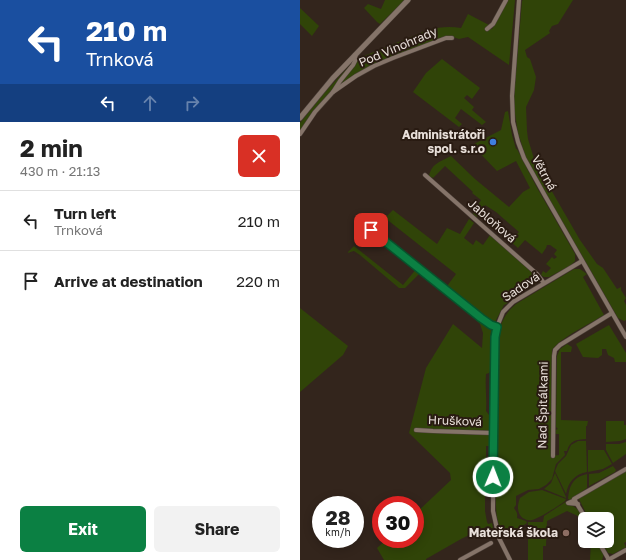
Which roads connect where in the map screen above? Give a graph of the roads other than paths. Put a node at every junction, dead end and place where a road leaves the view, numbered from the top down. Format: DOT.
graph roads {
  1 [pos="408,0"];
  2 [pos="506,0"];
  3 [pos="519,0"];
  4 [pos="487,29"];
  5 [pos="452,38"];
  6 [pos="355,55"];
  7 [pos="333,92"];
  8 [pos="300,118"];
  9 [pos="300,134"];
  10 [pos="425,175"];
  11 [pos="371,230"];
  12 [pos="582,261"];
  13 [pos="544,283"];
  14 [pos="612,313"];
  15 [pos="497,327"];
  16 [pos="626,337"];
  17 [pos="416,430"];
  18 [pos="493,432"];
  19 [pos="553,456"];
  20 [pos="626,470"];
  21 [pos="575,500"];
  22 [pos="578,504"];
  23 [pos="582,512"];
  24 [pos="491,543"];
  25 [pos="602,548"];
  26 [pos="626,550"];
  27 [pos="460,560"];
  28 [pos="510,560"];
  29 [pos="609,560"];
  1 -- 6 [label="street"];
  2 -- 4 [label="street"];
  3 -- 12 [label="street, Větrná"];
  5 -- 7 [label="street, Pod Vinohrady"];
  6 -- 7 [label="street"];
  6 -- 8 [label="street"];
  7 -- 9 [label="street"];
  10 -- 13 [label="street, Jabloňová"];
  11 -- 15 [label="street"];
  12 -- 13 [label="street, Sadová"];
  12 -- 14 [label="street, Větrná"];
  13 -- 15 [label="street, Sadová"];
  14 -- 16 [label="street, Větrná"];
  14 -- 19 [label="street, Nad Špitálkami"];
  15 -- 18 [label="street, Sadová"];
  17 -- 18 [label="street, Hrušková"];
  18 -- 28 [label="street, Sadová"];
  20 -- 21 [label="street"];
  21 -- 22 [label="street"];
  21 -- 22 [label="street"];
  22 -- 23 [label="street"];
  24 -- 27 [label="street"];
  25 -- 29 [label="street"];
  26 -- 29 [label="street"];
}
